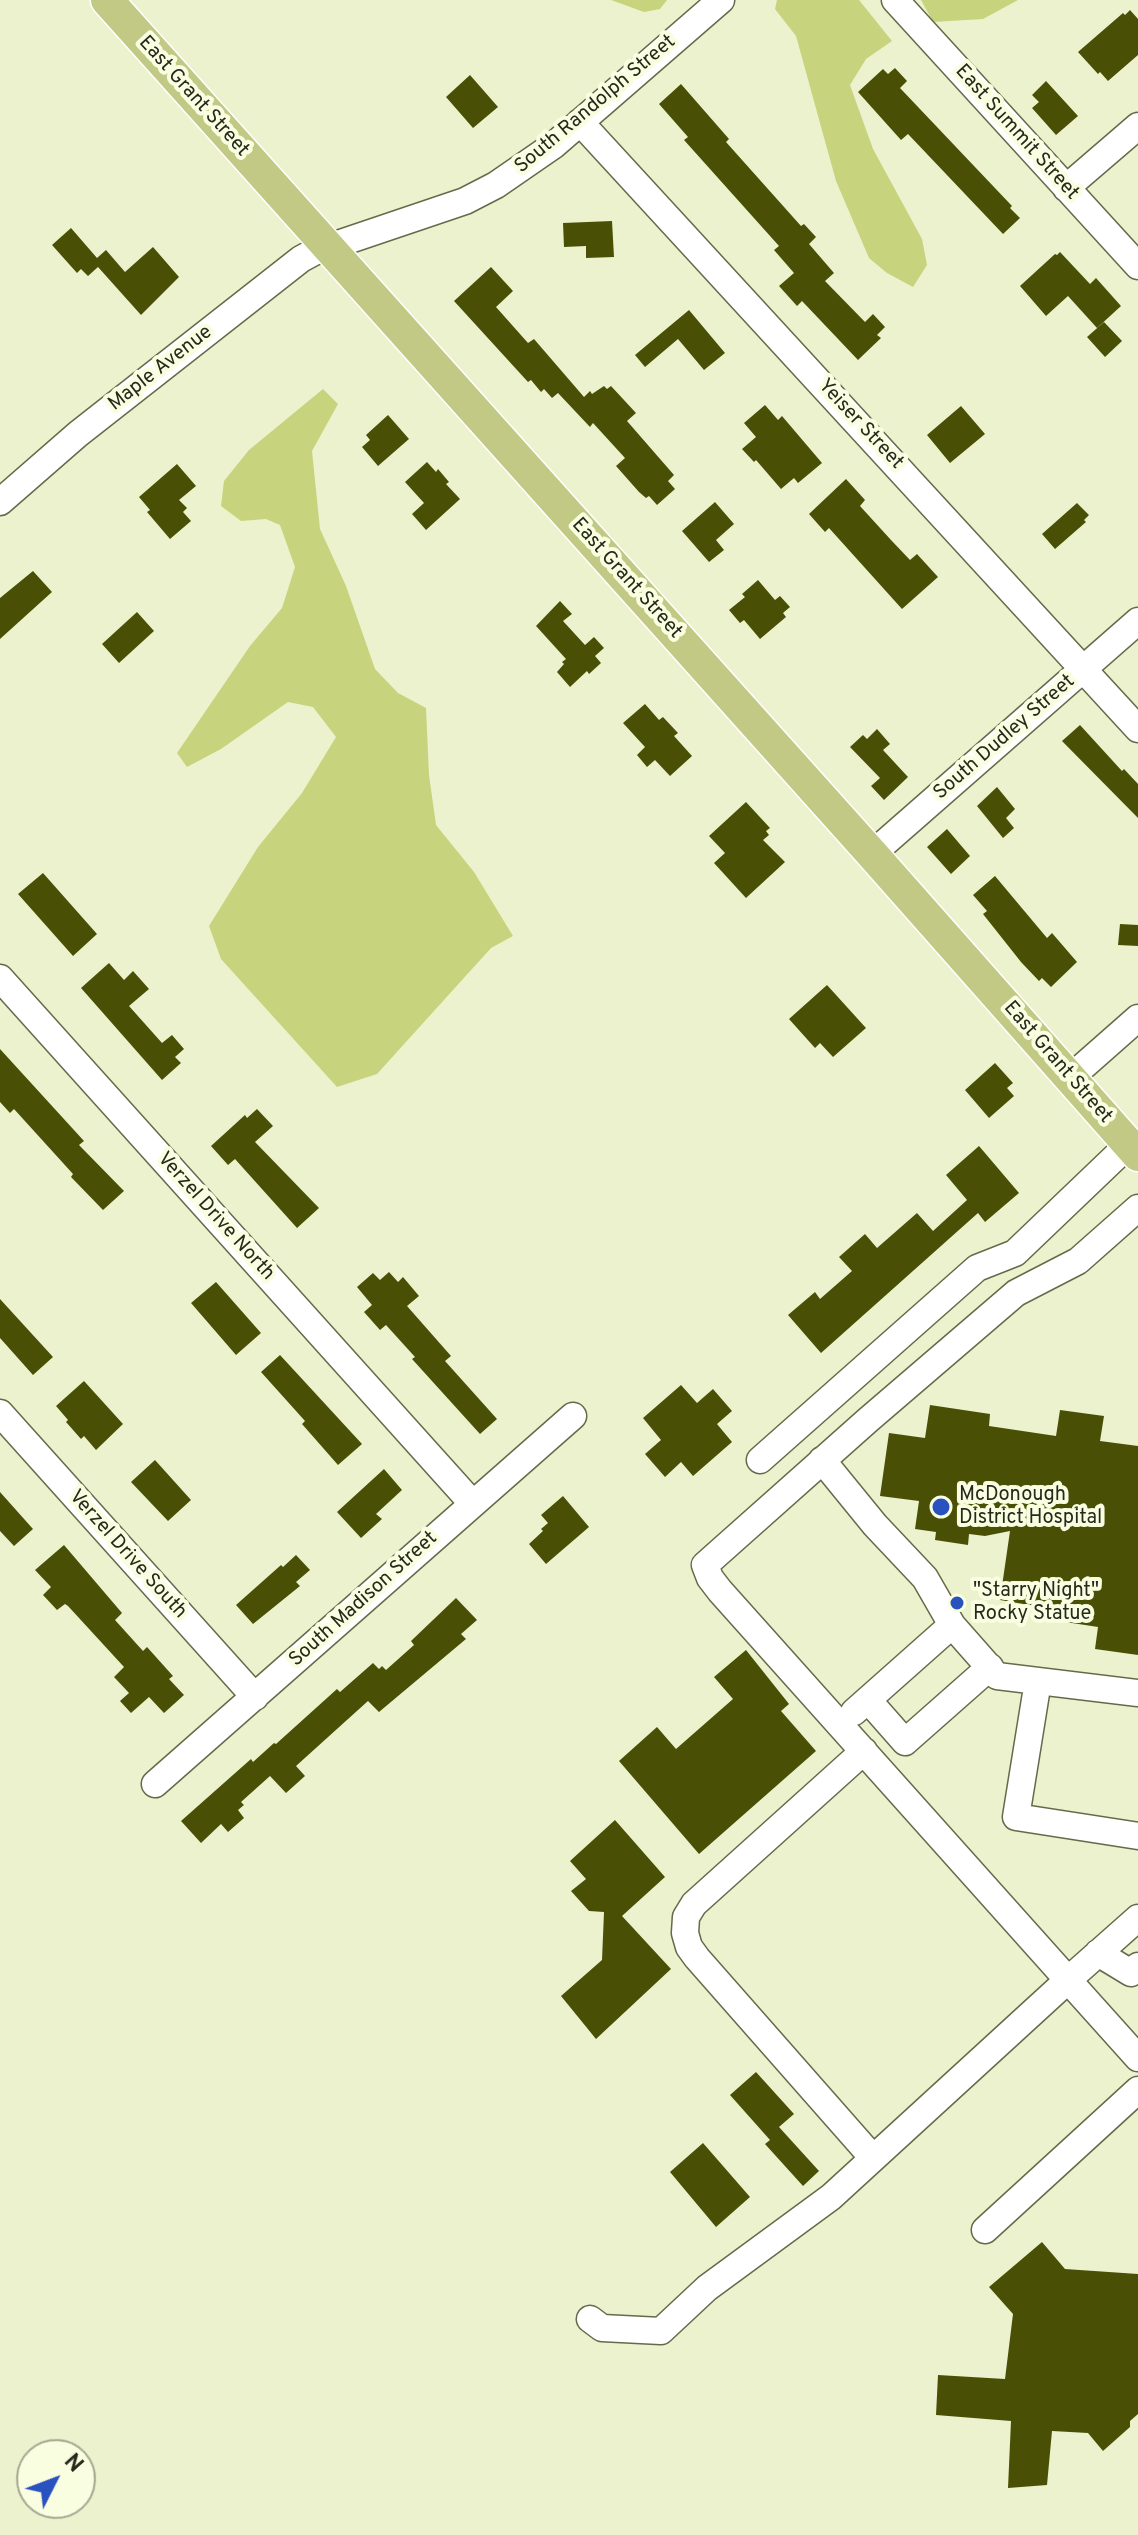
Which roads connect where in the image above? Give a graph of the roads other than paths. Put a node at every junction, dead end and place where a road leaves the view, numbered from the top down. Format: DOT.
graph roads {
  1 [pos="721,0"];
  2 [pos="895,0"];
  3 [pos="112,2"];
  4 [pos="580,122"];
  5 [pos="1138,126"];
  6 [pos="1066,188"];
  7 [pos="330,248"];
  8 [pos="1138,266"];
  9 [pos="0,502"];
  10 [pos="1138,621"];
  11 [pos="1084,669"];
  12 [pos="1138,729"];
  13 [pos="872,854"];
  14 [pos="0,978"];
  15 [pos="1138,1018"];
  16 [pos="1071,1077"];
  17 [pos="1134,1150"];
  18 [pos="1138,1208"];
  19 [pos="0,1413"];
  20 [pos="573,1416"];
  21 [pos="760,1460"];
  22 [pos="822,1460"];
  23 [pos="473,1504"];
  24 [pos="952,1625"];
  25 [pos="990,1667"];
  26 [pos="1038,1681"];
  27 [pos="1138,1693"];
  28 [pos="255,1697"];
  29 [pos="868,1700"];
  30 [pos="839,1724"];
  31 [pos="864,1751"];
  32 [pos="155,1784"];
  33 [pos="1138,1836"];
  34 [pos="1138,1918"];
  35 [pos="1098,1953"];
  36 [pos="1138,1966"];
  37 [pos="1068,1980"];
  38 [pos="1138,2058"];
  39 [pos="1138,2090"];
  40 [pos="873,2158"];
  41 [pos="985,2230"];
  42 [pos="590,2319"];
  1 -- 4 [label="street, South Randolph Street"];
  2 -- 6 [label="street, East Summit Street"];
  3 -- 7 [label="main road, East Grant Street"];
  4 -- 7 [label="street, South Randolph Street"];
  4 -- 11 [label="street, Yeiser Street"];
  5 -- 6 [label="street"];
  6 -- 8 [label="street, East Summit Street"];
  7 -- 9 [label="street, Maple Avenue"];
  7 -- 13 [label="main road, East Grant Street"];
  10 -- 11 [label="street, South Dudley Street"];
  11 -- 12 [label="street, Yeiser Street"];
  11 -- 13 [label="street, South Dudley Street"];
  13 -- 16 [label="main road, East Grant Street"];
  14 -- 23 [label="street, Verzel Drive North"];
  15 -- 16 [label="street"];
  16 -- 17 [label="main road, East Grant Street"];
  17 -- 21 [label="street"];
  18 -- 22 [label="street"];
  19 -- 28 [label="street, Verzel Drive South"];
  20 -- 23 [label="street, South Madison Street"];
  22 -- 24 [label="street"];
  22 -- 30 [label="street"];
  23 -- 28 [label="street, South Madison Street"];
  24 -- 25 [label="street"];
  24 -- 29 [label="street"];
  25 -- 26 [label="street"];
  25 -- 29 [label="street"];
  26 -- 27 [label="street"];
  26 -- 33 [label="street"];
  28 -- 32 [label="street, South Madison Street"];
  29 -- 30 [label="street"];
  30 -- 31 [label="street"];
  31 -- 37 [label="street"];
  31 -- 40 [label="street"];
  34 -- 35 [label="street"];
  35 -- 36 [label="street"];
  35 -- 37 [label="street"];
  37 -- 38 [label="street"];
  37 -- 40 [label="street"];
  39 -- 41 [label="street"];
  40 -- 42 [label="street"];
}
